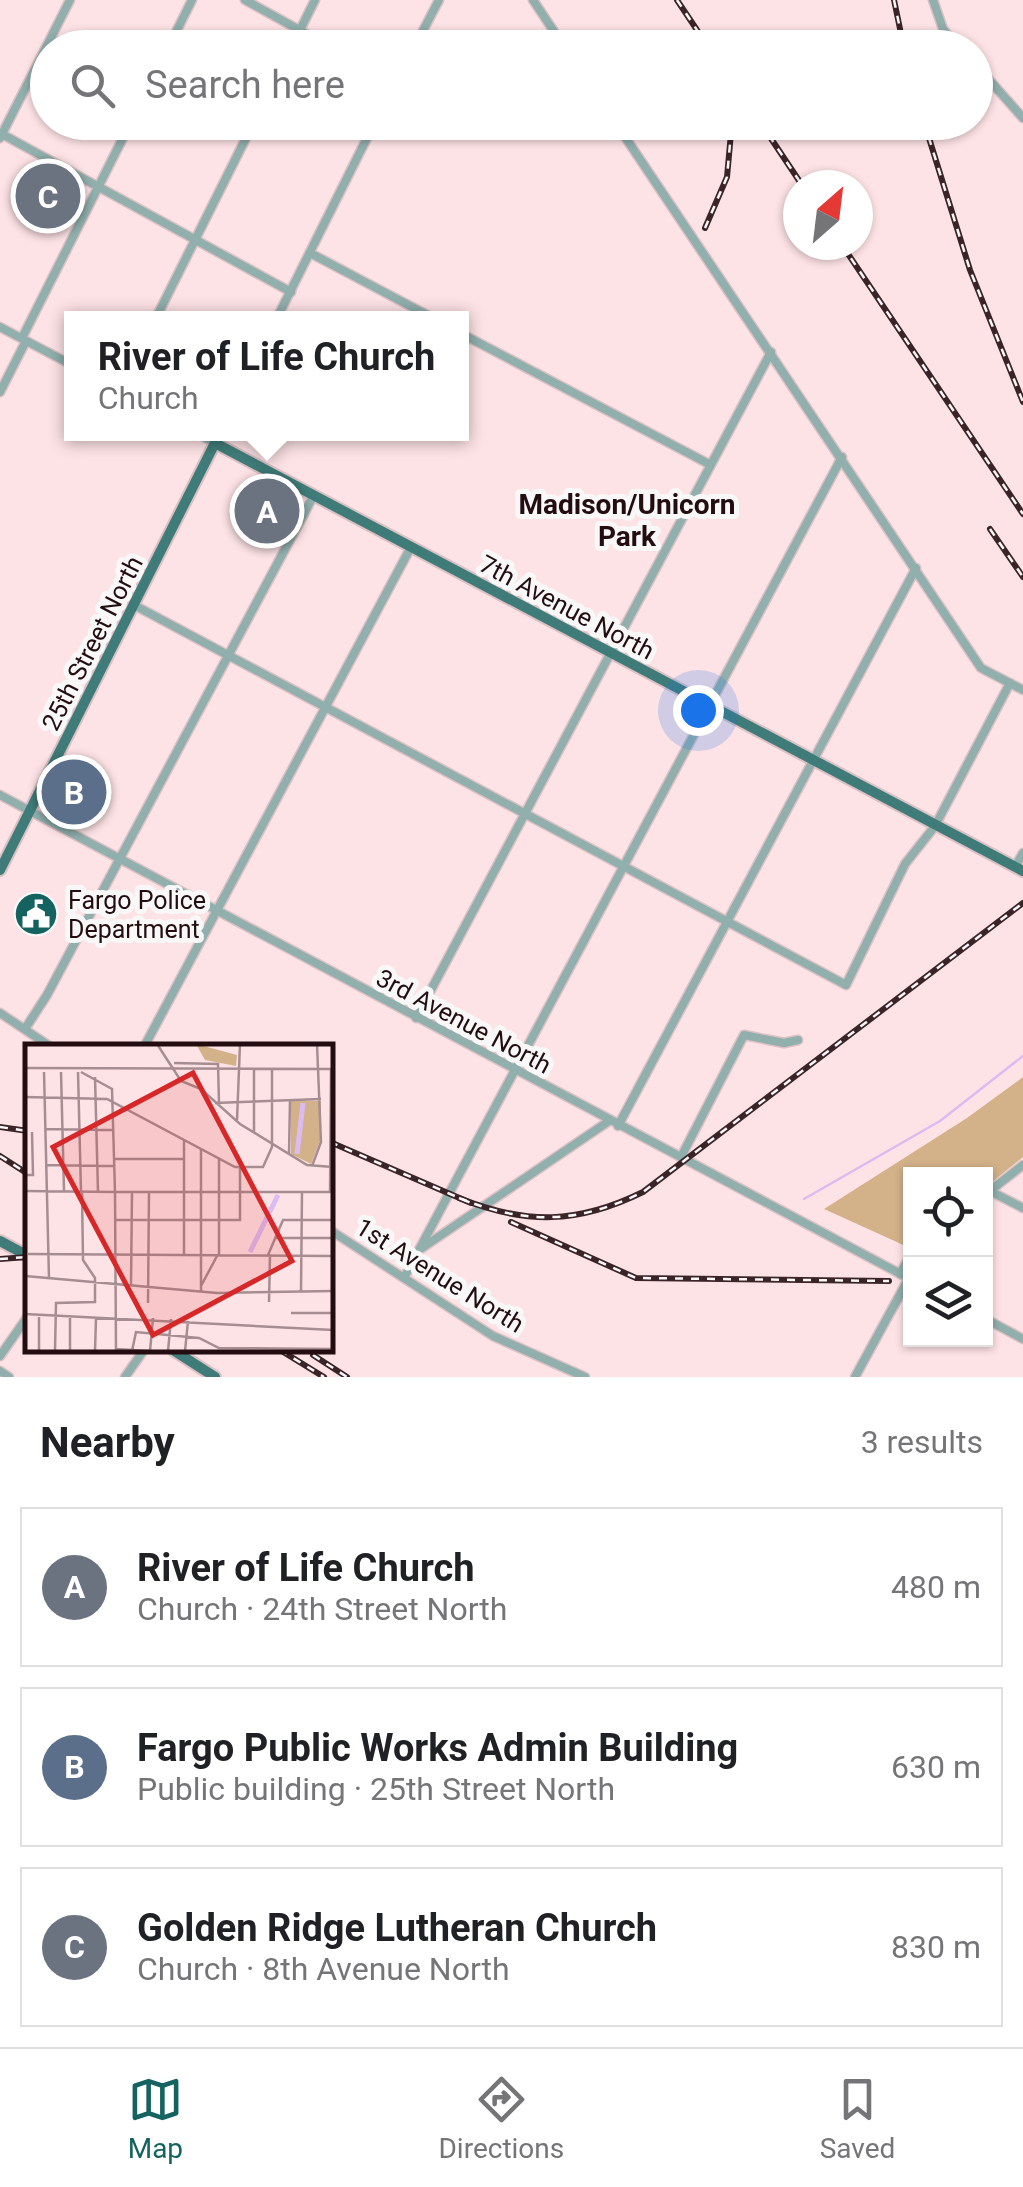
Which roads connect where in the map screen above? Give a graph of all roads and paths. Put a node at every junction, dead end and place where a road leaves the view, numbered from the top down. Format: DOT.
graph roads {
  1 [pos="70,0"];
  2 [pos="192,0"];
  3 [pos="245,0"];
  4 [pos="314,0"];
  5 [pos="438,0"];
  6 [pos="533,0"];
  7 [pos="933,0"];
  8 [pos="55,30"];
  9 [pos="177,30"];
  10 [pos="300,30"];
  11 [pos="423,30"];
  12 [pos="553,30"];
  13 [pos="944,30"];
  14 [pos="30,78"];
  15 [pos="993,84"];
  16 [pos="1023,118"];
  17 [pos="1,135"];
  18 [pos="122,140"];
  19 [pos="245,140"];
  20 [pos="367,140"];
  21 [pos="628,140"];
  22 [pos="98,187"];
  23 [pos="196,240"];
  24 [pos="310,253"];
  25 [pos="290,292"];
  26 [pos="160,311"];
  27 [pos="280,311"];
  28 [pos="420,311"];
  29 [pos="0,326"];
  30 [pos="469,338"];
  31 [pos="24,340"];
  32 [pos="770,352"];
  33 [pos="64,361"];
  34 [pos="0,392"];
  35 [pos="216,441"];
  36 [pos="222,441"];
  37 [pos="842,458"];
  38 [pos="710,464"];
  39 [pos="314,495"];
  40 [pos="411,546"];
  41 [pos="916,568"];
  42 [pos="134,605"];
  43 [pos="608,652"];
  44 [pos="228,655"];
  45 [pos="1010,682"];
  46 [pos="1023,690"];
  47 [pos="709,705"];
  48 [pos="326,707"];
  49 [pos="811,759"];
  50 [pos="0,795"];
  51 [pos="30,811"];
  52 [pos="523,812"];
  53 [pos="935,826"];
  54 [pos="1023,852"];
  55 [pos="119,860"];
  56 [pos="624,866"];
  57 [pos="1019,869"];
  58 [pos="0,870"];
  59 [pos="218,912"];
  60 [pos="725,920"];
  61 [pos="0,1013"];
  62 [pos="416,1018"];
  63 [pos="25,1029"];
  64 [pos="798,1040"];
  65 [pos="48,1044"];
  66 [pos="146,1044"];
  67 [pos="514,1071"];
  68 [pos="614,1123"];
  69 [pos="680,1158"];
  70 [pos="1023,1165"];
  71 [pos="993,1189"];
  72 [pos="993,1195"];
  73 [pos="1023,1208"];
  74 [pos="332,1231"];
  75 [pos="0,1241"];
  76 [pos="418,1251"];
  77 [pos="25,1254"];
  78 [pos="903,1275"];
  79 [pos="404,1278"];
  80 [pos="903,1283"];
  81 [pos="25,1320"];
  82 [pos="993,1323"];
  83 [pos="1023,1339"];
  84 [pos="143,1352"];
  85 [pos="176,1352"];
  86 [pos="0,1356"];
  87 [pos="0,1371"];
  88 [pos="9,1377"];
  89 [pos="125,1377"];
  90 [pos="215,1377"];
  91 [pos="585,1377"];
  92 [pos="855,1377"];
  1 -- 8 [label="street"];
  2 -- 9 [label="street"];
  3 -- 10 [label="street"];
  4 -- 10 [label="street"];
  5 -- 11 [label="street"];
  6 -- 12 [label="street"];
  7 -- 13 [label="street"];
  14 -- 17 [label="street"];
  15 -- 16 [label="street"];
  17 -- 22 [label="street"];
  18 -- 22 [label="street"];
  19 -- 23 [label="street"];
  20 -- 24 [label="street"];
  21 -- 32 [label="street"];
  22 -- 23 [label="street"];
  22 -- 31 [label="street"];
  23 -- 25 [label="street"];
  23 -- 26 [label="street"];
  24 -- 25 [label="street"];
  24 -- 28 [label="street"];
  25 -- 27 [label="street"];
  29 -- 31 [label="street"];
  30 -- 38 [label="street"];
  31 -- 33 [label="street"];
  31 -- 34 [label="street"];
  32 -- 37 [label="street"];
  32 -- 38 [label="street"];
  35 -- 42 [label="main road, 25th Street North"];
  36 -- 39 [label="main road, 7th Avenue North"];
  37 -- 41 [label="street"];
  37 -- 47 [label="street"];
  38 -- 43 [label="street"];
  39 -- 40 [label="main road, 7th Avenue North"];
  39 -- 44 [label="street"];
  40 -- 43 [label="main road, 7th Avenue North"];
  40 -- 48 [label="street"];
  41 -- 45 [label="street"];
  41 -- 49 [label="street"];
  42 -- 44 [label="street"];
  42 -- 51 [label="main road, 25th Street North"];
  43 -- 47 [label="main road, 7th Avenue North"];
  43 -- 52 [label="street"];
  44 -- 48 [label="street"];
  44 -- 55 [label="street"];
  45 -- 46 [label="street"];
  45 -- 53 [label="street"];
  47 -- 49 [label="main road, 7th Avenue North"];
  47 -- 56 [label="street"];
  48 -- 52 [label="street"];
  48 -- 59 [label="street"];
  49 -- 53 [label="main road, 7th Avenue North"];
  49 -- 60 [label="street"];
  50 -- 51 [label="street, 3rd Avenue North"];
  51 -- 55 [label="street, 3rd Avenue North"];
  51 -- 58 [label="main road, 25th Street North"];
  52 -- 56 [label="street"];
  52 -- 62 [label="street"];
  53 -- 57 [label="main road, 7th Avenue North"];
  53 -- 60 [label="street"];
  54 -- 57 [label="street"];
  55 -- 59 [label="street, 3rd Avenue North"];
  55 -- 63 [label="street"];
  56 -- 60 [label="street"];
  56 -- 67 [label="street"];
  59 -- 62 [label="street, 3rd Avenue North"];
  59 -- 66 [label="street"];
  60 -- 68 [label="street"];
  61 -- 63 [label="street"];
  62 -- 67 [label="street, 3rd Avenue North"];
  63 -- 65 [label="street"];
  64 -- 69 [label="street"];
  67 -- 68 [label="street, 3rd Avenue North"];
  67 -- 76 [label="street"];
  68 -- 69 [label="street, 3rd Avenue North"];
  68 -- 76 [label="street"];
  69 -- 78 [label="street, 3rd Avenue North"];
  70 -- 71 [label="street"];
  72 -- 73 [label="street"];
  74 -- 79 [label="street, 1st Avenue North"];
  75 -- 77 [label="main road"];
  76 -- 79 [label="street"];
  79 -- 91 [label="street, 1st Avenue North"];
  80 -- 92 [label="street"];
  81 -- 86 [label="street"];
  82 -- 83 [label="street"];
  84 -- 89 [label="street"];
  85 -- 90 [label="main road"];
  87 -- 88 [label="street"];
}
